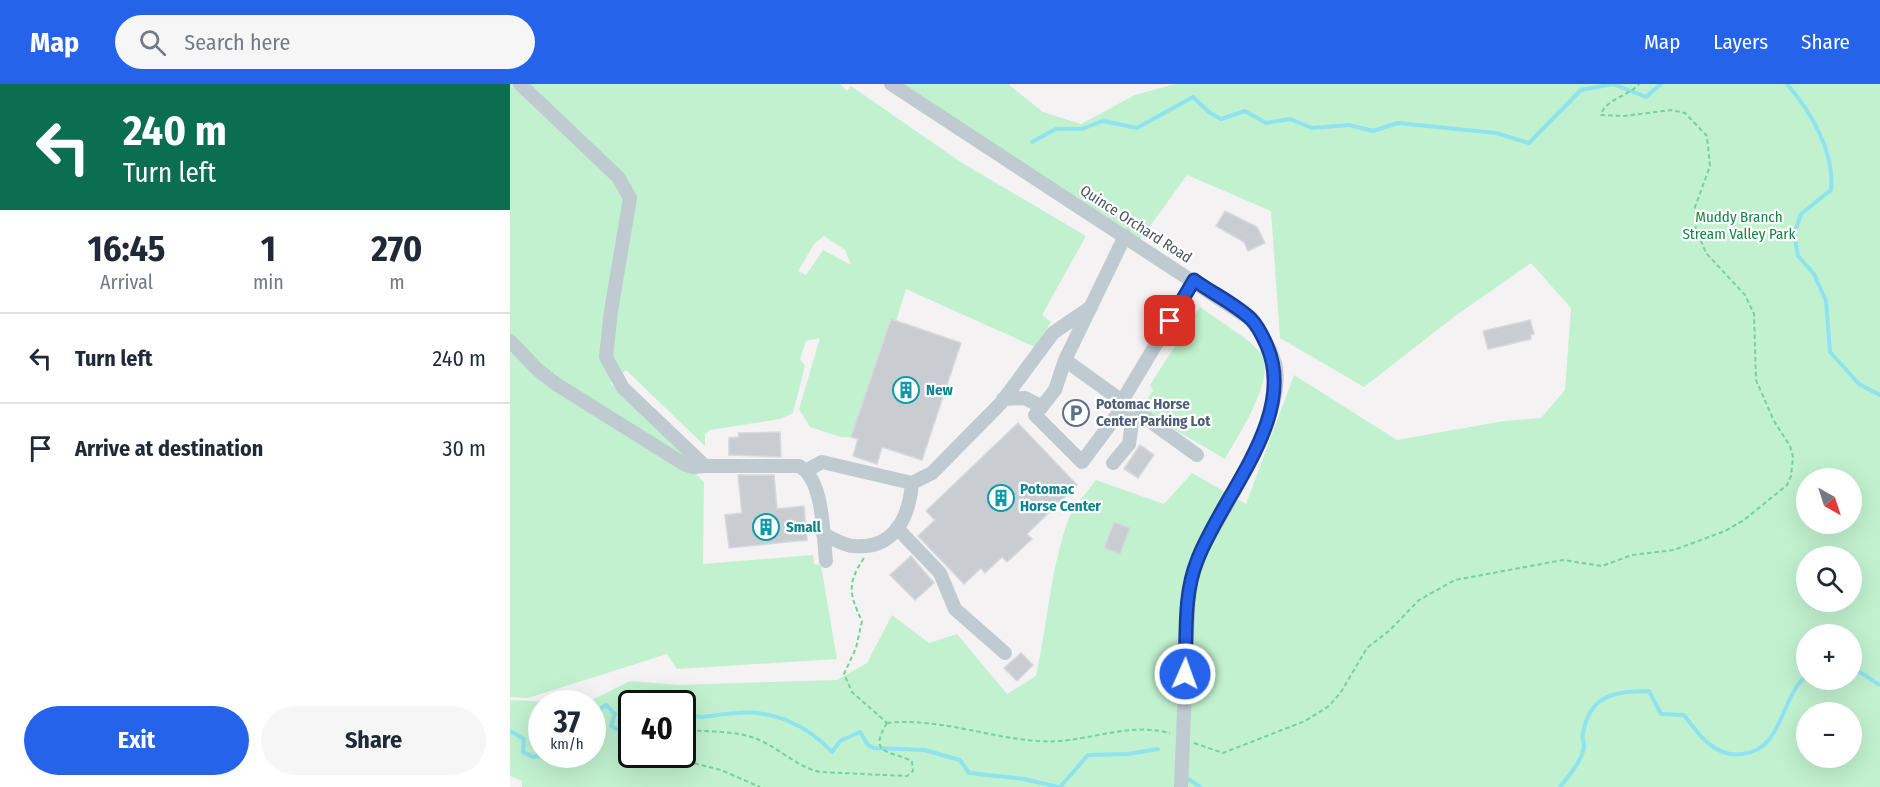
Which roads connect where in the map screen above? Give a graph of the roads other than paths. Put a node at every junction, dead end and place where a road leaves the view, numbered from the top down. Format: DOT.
graph roads {
  1 [pos="520,84"];
  2 [pos="891,84"];
  3 [pos="1125,236"];
  4 [pos="1194,280"];
  5 [pos="1091,307"];
  6 [pos="510,341"];
  7 [pos="1065,360"];
  8 [pos="1003,399"];
  9 [pos="1128,404"];
  10 [pos="1042,407"];
  11 [pos="1197,455"];
  12 [pos="1113,463"];
  13 [pos="705,466"];
  14 [pos="807,470"];
  15 [pos="912,483"];
  16 [pos="897,528"];
  17 [pos="823,534"];
  18 [pos="826,561"];
  19 [pos="1005,653"];
  20 [pos="1181,787"];
  1 -- 13 [label="street"];
  2 -- 3 [label="street, Quince Orchard Road"];
  3 -- 4 [label="street, Quince Orchard Road"];
  3 -- 5 [label="street"];
  4 -- 9 [label="street"];
  4 -- 20 [label="street, Quince Orchard Road"];
  5 -- 7 [label="street"];
  5 -- 8 [label="street"];
  6 -- 13 [label="street"];
  7 -- 9 [label="street"];
  7 -- 10 [label="street"];
  8 -- 10 [label="street"];
  8 -- 15 [label="street"];
  9 -- 10 [label="street"];
  9 -- 11 [label="street"];
  9 -- 12 [label="street"];
  13 -- 14 [label="street"];
  14 -- 15 [label="street"];
  14 -- 17 [label="street"];
  15 -- 16 [label="street"];
  16 -- 17 [label="street"];
  16 -- 19 [label="street"];
  17 -- 18 [label="street"];
}
